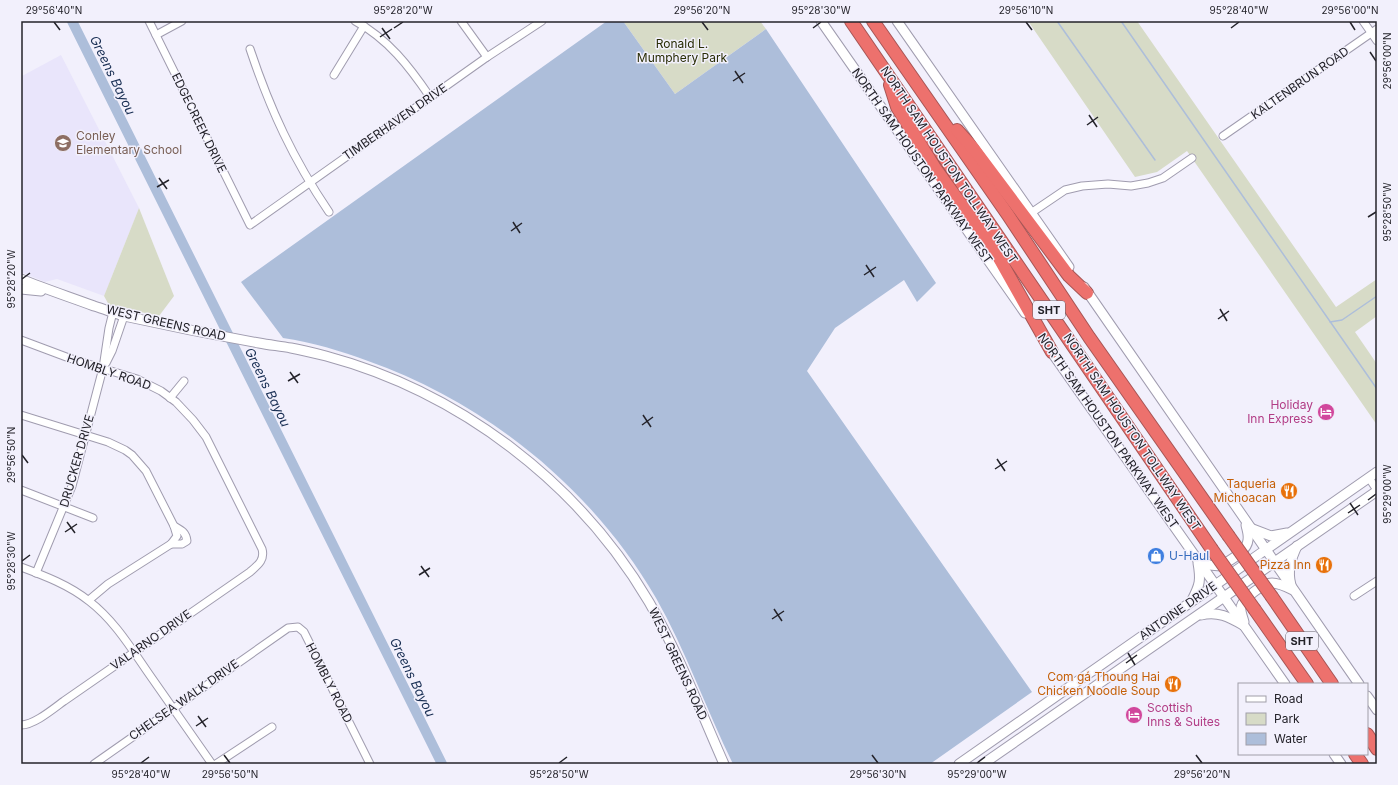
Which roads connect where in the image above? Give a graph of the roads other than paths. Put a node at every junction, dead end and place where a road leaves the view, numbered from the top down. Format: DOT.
graph roads {
  1 [pos="149,21"];
  2 [pos="182,21"];
  3 [pos="355,21"];
  4 [pos="461,21"];
  5 [pos="542,21"];
  6 [pos="821,21"];
  7 [pos="851,21"];
  8 [pos="864,21"];
  9 [pos="874,21"];
  10 [pos="897,21"];
  11 [pos="1363,21"];
  12 [pos="364,26"];
  13 [pos="1374,31"];
  14 [pos="156,35"];
  15 [pos="1377,41"];
  16 [pos="250,49"];
  17 [pos="487,57"];
  18 [pos="886,72"];
  19 [pos="334,75"];
  20 [pos="430,97"];
  21 [pos="926,97"];
  22 [pos="1223,136"];
  23 [pos="1192,158"];
  24 [pos="310,183"];
  25 [pos="329,212"];
  26 [pos="1031,213"];
  27 [pos="250,225"];
  28 [pos="21,279"];
  29 [pos="21,289"];
  30 [pos="1087,293"];
  31 [pos="60,294"];
  32 [pos="113,312"];
  33 [pos="124,316"];
  34 [pos="1089,337"];
  35 [pos="21,340"];
  36 [pos="1052,352"];
  37 [pos="103,368"];
  38 [pos="184,381"];
  39 [pos="170,398"];
  40 [pos="21,415"];
  41 [pos="85,435"];
  42 [pos="1377,472"];
  43 [pos="1369,478"];
  44 [pos="21,490"];
  45 [pos="1377,490"];
  46 [pos="64,508"];
  47 [pos="93,518"];
  48 [pos="1248,525"];
  49 [pos="174,526"];
  50 [pos="1291,532"];
  51 [pos="259,542"];
  52 [pos="171,544"];
  53 [pos="1297,546"];
  54 [pos="1265,550"];
  55 [pos="1198,560"];
  56 [pos="1274,562"];
  57 [pos="21,567"];
  58 [pos="36,573"];
  59 [pos="1377,581"];
  60 [pos="1216,585"];
  61 [pos="1293,590"];
  62 [pos="1224,596"];
  63 [pos="1354,596"];
  64 [pos="89,600"];
  65 [pos="1191,602"];
  66 [pos="1196,616"];
  67 [pos="1246,627"];
  68 [pos="275,636"];
  69 [pos="1125,648"];
  70 [pos="134,652"];
  71 [pos="1133,659"];
  72 [pos="1284,683"];
  73 [pos="1306,683"];
  74 [pos="1331,683"];
  75 [pos="1358,683"];
  76 [pos="1368,697"];
  77 [pos="1043,705"];
  78 [pos="172,708"];
  79 [pos="1377,710"];
  80 [pos="1051,717"];
  81 [pos="21,725"];
  82 [pos="272,727"];
  83 [pos="1368,736"];
  84 [pos="1377,749"];
  85 [pos="1335,755"];
  86 [pos="1356,755"];
  87 [pos="962,763"];
  88 [pos="94,764"];
  89 [pos="212,764"];
  90 [pos="216,764"];
  91 [pos="370,764"];
  92 [pos="724,764"];
  93 [pos="983,764"];
  94 [pos="1341,764"];
  95 [pos="1362,764"];
  1 -- 14 [label="street, EDGECREEK DRIVE"];
  2 -- 14 [label="street"];
  3 -- 12 [label="street"];
  4 -- 17 [label="street"];
  5 -- 17 [label="street, TIMBERHAVEN DRIVE"];
  6 -- 36 [label="main road, NORTH SAM HOUSTON PARKWAY WEST"];
  7 -- 18 [label="highway, NORTH SAM HOUSTON TOLLWAY WEST / SHT"];
  8 -- 34 [label="highway, NORTH SAM HOUSTON TOLLWAY WEST / SHT"];
  9 -- 21 [label="highway, NORTH SAM HOUSTON TOLLWAY WEST / SHT"];
  10 -- 26 [label="main road"];
  11 -- 13 [label="street"];
  12 -- 19 [label="street"];
  12 -- 20 [label="street"];
  13 -- 15 [label="street"];
  13 -- 22 [label="street, KALTENBRUN ROAD"];
  14 -- 27 [label="street, EDGECREEK DRIVE"];
  16 -- 24 [label="street"];
  17 -- 20 [label="street, TIMBERHAVEN DRIVE"];
  18 -- 36 [label="highway"];
  18 -- 73 [label="highway, NORTH SAM HOUSTON TOLLWAY WEST / SHT, bridge"];
  20 -- 24 [label="street, TIMBERHAVEN DRIVE"];
  21 -- 30 [label="highway"];
  21 -- 34 [label="highway, NORTH SAM HOUSTON TOLLWAY WEST / SHT"];
  23 -- 26 [label="street"];
  24 -- 25 [label="street"];
  24 -- 27 [label="street, TIMBERHAVEN DRIVE"];
  26 -- 30 [label="main road"];
  28 -- 31 [label="main road, WEST GREENS ROAD"];
  29 -- 31 [label="main road, WEST GREENS ROAD"];
  30 -- 48 [label="main road"];
  31 -- 32 [label="main road, WEST GREENS ROAD"];
  32 -- 33 [label="main road, WEST GREENS ROAD"];
  32 -- 37 [label="street, DRUCKER DRIVE"];
  33 -- 37 [label="street, DRUCKER DRIVE"];
  33 -- 92 [label="main road, WEST GREENS ROAD"];
  34 -- 74 [label="highway, NORTH SAM HOUSTON TOLLWAY WEST / SHT, bridge"];
  35 -- 37 [label="street, HOMBLY ROAD"];
  36 -- 55 [label="main road, NORTH SAM HOUSTON PARKWAY WEST"];
  37 -- 39 [label="street, HOMBLY ROAD"];
  37 -- 41 [label="street, DRUCKER DRIVE"];
  38 -- 39 [label="street"];
  39 -- 51 [label="street, HOMBLY ROAD"];
  40 -- 41 [label="street"];
  41 -- 46 [label="street, DRUCKER DRIVE"];
  41 -- 49 [label="street"];
  42 -- 43 [label="main road, ANTOINE DRIVE"];
  43 -- 45 [label="street"];
  43 -- 50 [label="main road, ANTOINE DRIVE"];
  44 -- 46 [label="street"];
  45 -- 53 [label="main road, ANTOINE DRIVE"];
  46 -- 47 [label="street"];
  46 -- 58 [label="street, DRUCKER DRIVE"];
  48 -- 50 [label="main road"];
  48 -- 54 [label="main road"];
  48 -- 55 [label="main road"];
  49 -- 52 [label="street"];
  49 -- 52 [label="street"];
  50 -- 54 [label="main road, ANTOINE DRIVE"];
  51 -- 70 [label="street, VALARNO DRIVE"];
  52 -- 64 [label="street"];
  53 -- 56 [label="main road, ANTOINE DRIVE"];
  53 -- 61 [label="main road"];
  54 -- 56 [label="main road"];
  54 -- 60 [label="main road, ANTOINE DRIVE"];
  55 -- 60 [label="main road, NORTH SAM HOUSTON PARKWAY WEST"];
  55 -- 65 [label="main road"];
  56 -- 61 [label="main road"];
  56 -- 62 [label="main road, ANTOINE DRIVE"];
  57 -- 58 [label="street"];
  58 -- 64 [label="street"];
  59 -- 63 [label="street"];
  60 -- 62 [label="main road, NORTH SAM HOUSTON PARKWAY WEST"];
  60 -- 65 [label="main road, ANTOINE DRIVE"];
  61 -- 67 [label="main road"];
  61 -- 75 [label="main road"];
  62 -- 66 [label="main road, ANTOINE DRIVE"];
  62 -- 67 [label="main road, NORTH SAM HOUSTON PARKWAY WEST"];
  64 -- 70 [label="street"];
  65 -- 69 [label="main road, ANTOINE DRIVE"];
  66 -- 67 [label="main road"];
  66 -- 71 [label="main road, ANTOINE DRIVE"];
  67 -- 72 [label="main road, NORTH SAM HOUSTON PARKWAY WEST"];
  68 -- 78 [label="street, CHELSEA WALK DRIVE"];
  68 -- 91 [label="street, HOMBLY ROAD"];
  69 -- 71 [label="main road"];
  69 -- 77 [label="main road, ANTOINE DRIVE"];
  70 -- 78 [label="street"];
  70 -- 81 [label="street, VALARNO DRIVE"];
  71 -- 80 [label="main road, ANTOINE DRIVE"];
  76 -- 79 [label="main road"];
  77 -- 80 [label="main road"];
  77 -- 87 [label="main road, ANTOINE DRIVE"];
  78 -- 88 [label="street, CHELSEA WALK DRIVE"];
  78 -- 89 [label="street"];
  80 -- 93 [label="main road, ANTOINE DRIVE"];
  82 -- 90 [label="street"];
  83 -- 84 [label="highway"];
  85 -- 94 [label="main road"];
  86 -- 95 [label="highway"];
}
